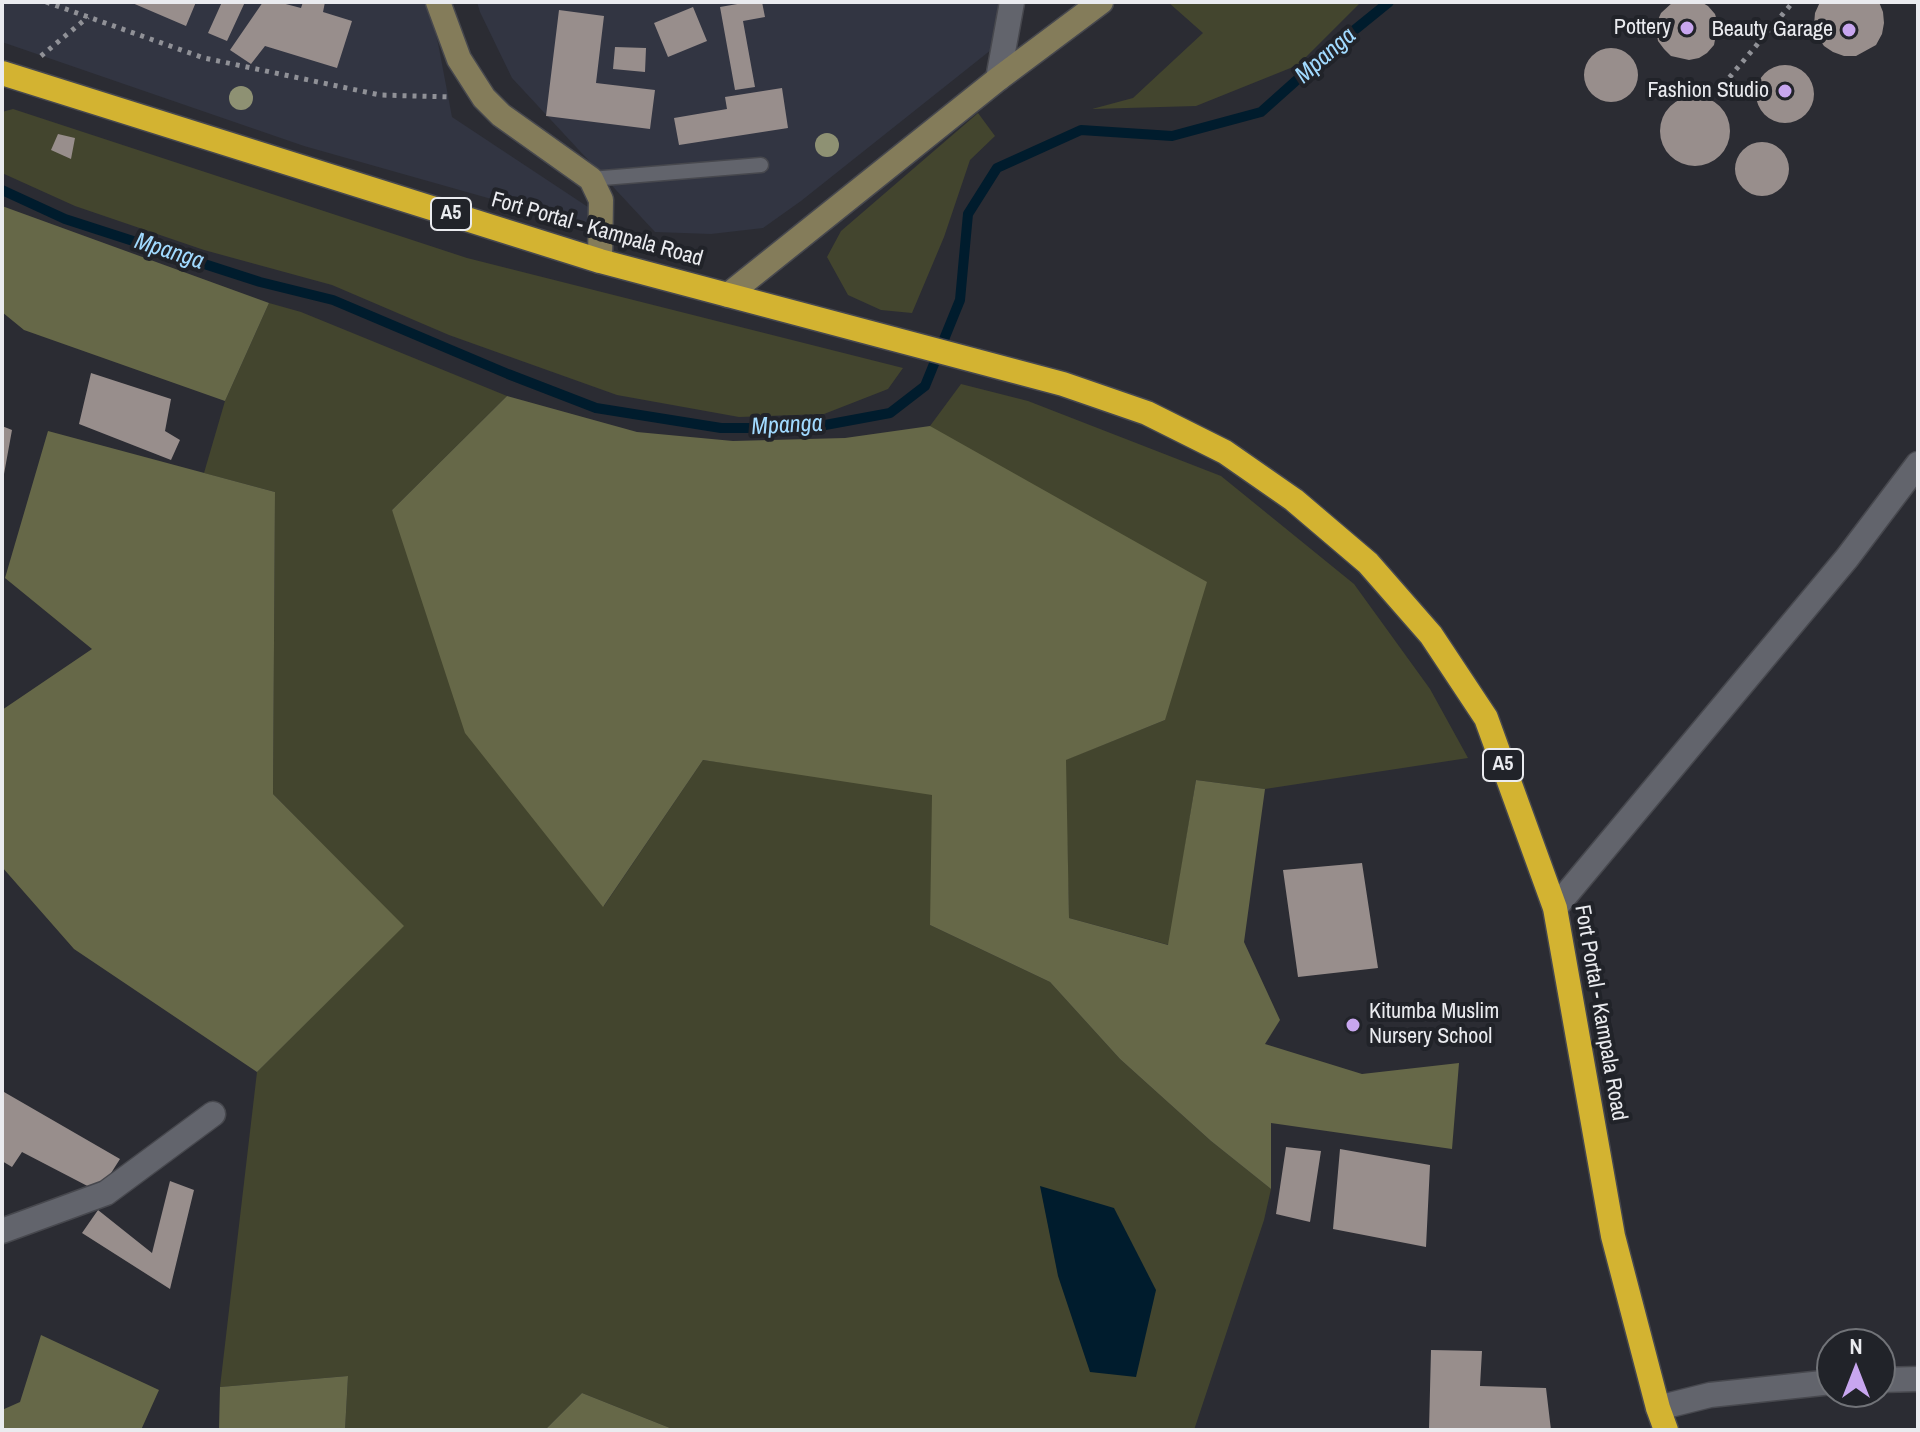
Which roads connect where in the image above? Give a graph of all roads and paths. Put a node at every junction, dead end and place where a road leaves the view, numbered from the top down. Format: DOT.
graph roads {
  1 [pos="46,2"];
  2 [pos="438,2"];
  3 [pos="1012,2"];
  4 [pos="1101,2"];
  5 [pos="1793,2"];
  6 [pos="88,17"];
  7 [pos="9,75"];
  8 [pos="998,79"];
  9 [pos="1723,85"];
  10 [pos="484,98"];
  11 [pos="761,165"];
  12 [pos="591,179"];
  13 [pos="600,261"];
  14 [pos="728,295"];
  15 [pos="1918,464"];
  16 [pos="1555,908"];
  17 [pos="213,1114"];
  18 [pos="2,1231"];
  19 [pos="1918,1379"];
  20 [pos="1896,1380"];
  21 [pos="1816,1384"];
  22 [pos="1662,1419"];
  1 -- 6 [label="path"];
  2 -- 10 [label="street"];
  3 -- 8 [label="street"];
  4 -- 8 [label="street"];
  5 -- 9 [label="path"];
  6 -- 7 [label="path"];
  6 -- 10 [label="path"];
  7 -- 13 [label="highway, Fort Portal - Kampala Road / A5"];
  8 -- 14 [label="street"];
  10 -- 12 [label="street"];
  11 -- 12 [label="lane"];
  12 -- 13 [label="street"];
  13 -- 14 [label="highway, Fort Portal - Kampala Road / A5"];
  14 -- 16 [label="highway, Fort Portal - Kampala Road / A5"];
  15 -- 16 [label="street"];
  16 -- 22 [label="highway, Fort Portal - Kampala Road / A5"];
  17 -- 18 [label="street"];
  19 -- 20 [label="street"];
  21 -- 22 [label="street"];
}
